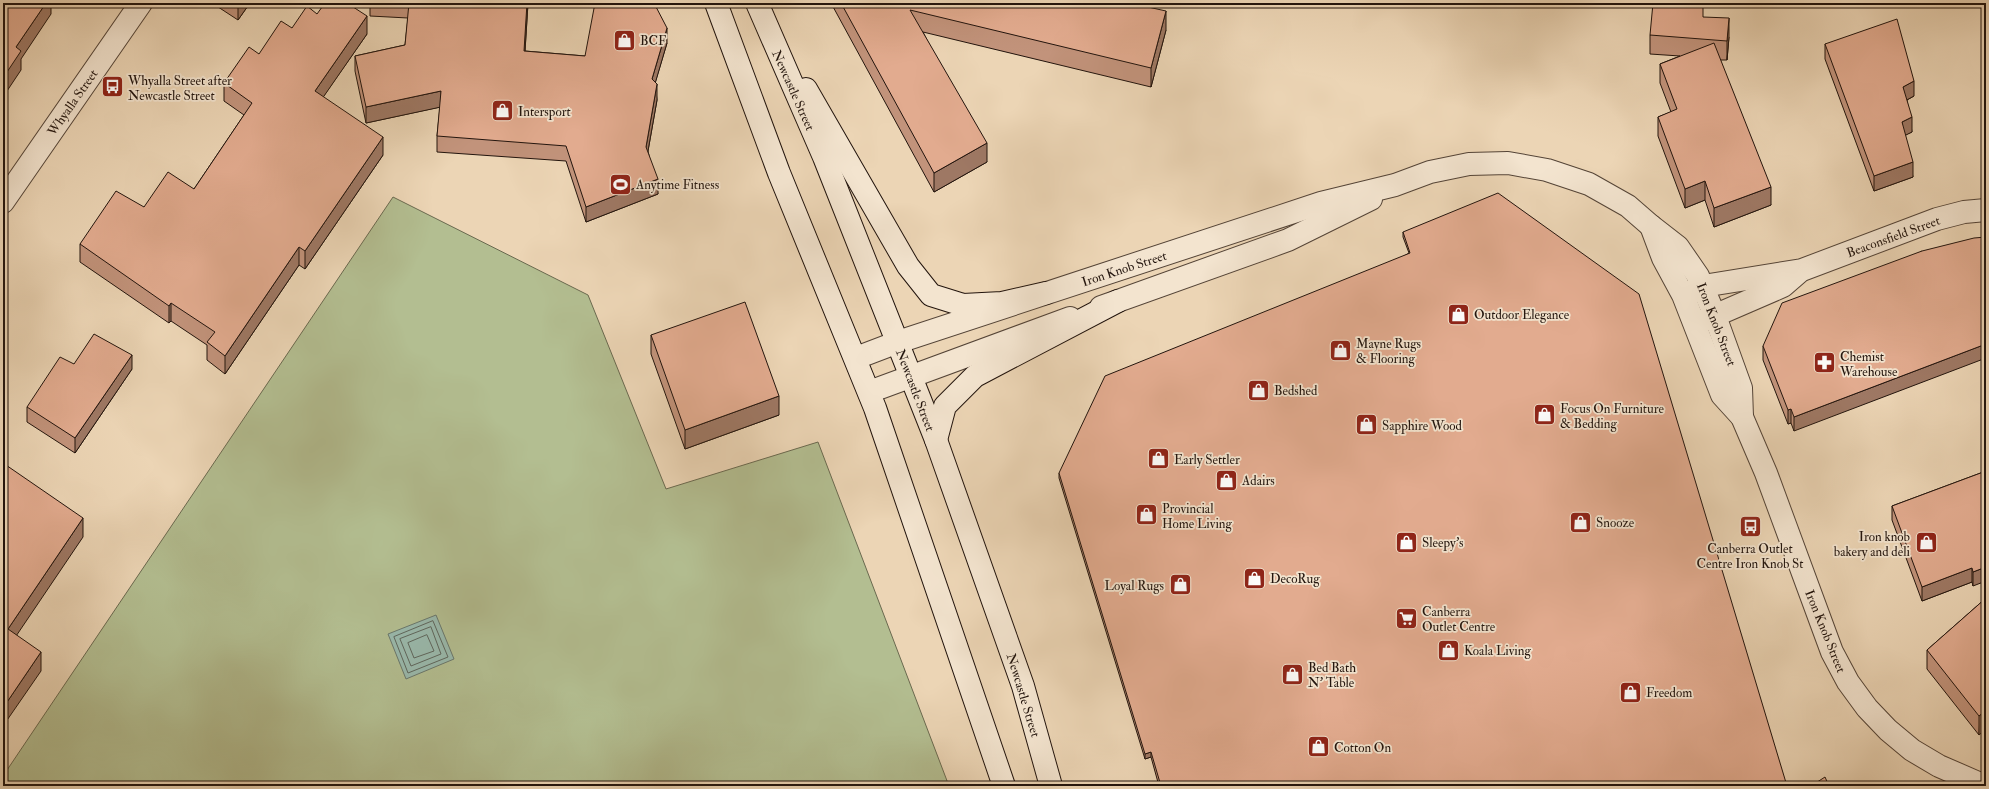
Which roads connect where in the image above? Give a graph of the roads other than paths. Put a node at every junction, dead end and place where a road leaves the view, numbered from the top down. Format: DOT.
graph roads {
  1 [pos="141,3"];
  2 [pos="716,3"];
  3 [pos="759,8"];
  4 [pos="1395,185"];
  5 [pos="3,202"];
  6 [pos="1986,210"];
  7 [pos="1651,226"];
  8 [pos="1802,270"];
  9 [pos="1703,286"];
  10 [pos="1046,293"];
  11 [pos="1683,295"];
  12 [pos="1118,301"];
  13 [pos="1715,316"];
  14 [pos="1695,324"];
  15 [pos="898,342"];
  16 [pos="856,358"];
  17 [pos="911,376"];
  18 [pos="869,392"];
  19 [pos="1742,417"];
  20 [pos="936,440"];
  21 [pos="1004,786"];
  22 [pos="1050,786"];
  23 [pos="1985,786"];
  1 -- 5 [label="street, Whyalla Street"];
  2 -- 16 [label="street"];
  3 -- 10 [label="street"];
  3 -- 15 [label="street, Newcastle Street"];
  4 -- 7 [label="street, Iron Knob Street"];
  4 -- 10 [label="street, Iron Knob Street"];
  4 -- 12 [label="street, Iron Knob Street"];
  6 -- 8 [label="street, Beaconsfield Street"];
  7 -- 9 [label="street, Iron Knob Street"];
  7 -- 11 [label="street, Iron Knob Street"];
  8 -- 9 [label="street, Beaconsfield Street"];
  8 -- 13 [label="street, Beaconsfield Street"];
  9 -- 11 [label="street, Beaconsfield Street"];
  9 -- 13 [label="street, Iron Knob Street"];
  10 -- 15 [label="street, Iron Knob Street"];
  11 -- 14 [label="street, Iron Knob Street"];
  12 -- 17 [label="street, Iron Knob Street"];
  12 -- 20 [label="street"];
  13 -- 14 [label="street, Beaconsfield Street"];
  13 -- 19 [label="street, Iron Knob Street"];
  14 -- 19 [label="street, Iron Knob Street"];
  15 -- 16 [label="street, Iron Knob Street"];
  15 -- 17 [label="street, Newcastle Street"];
  16 -- 18 [label="street"];
  17 -- 18 [label="street, Iron Knob Street"];
  17 -- 20 [label="street, Newcastle Street"];
  18 -- 21 [label="street"];
  19 -- 23 [label="street, Iron Knob Street"];
  20 -- 22 [label="street, Newcastle Street"];
}
